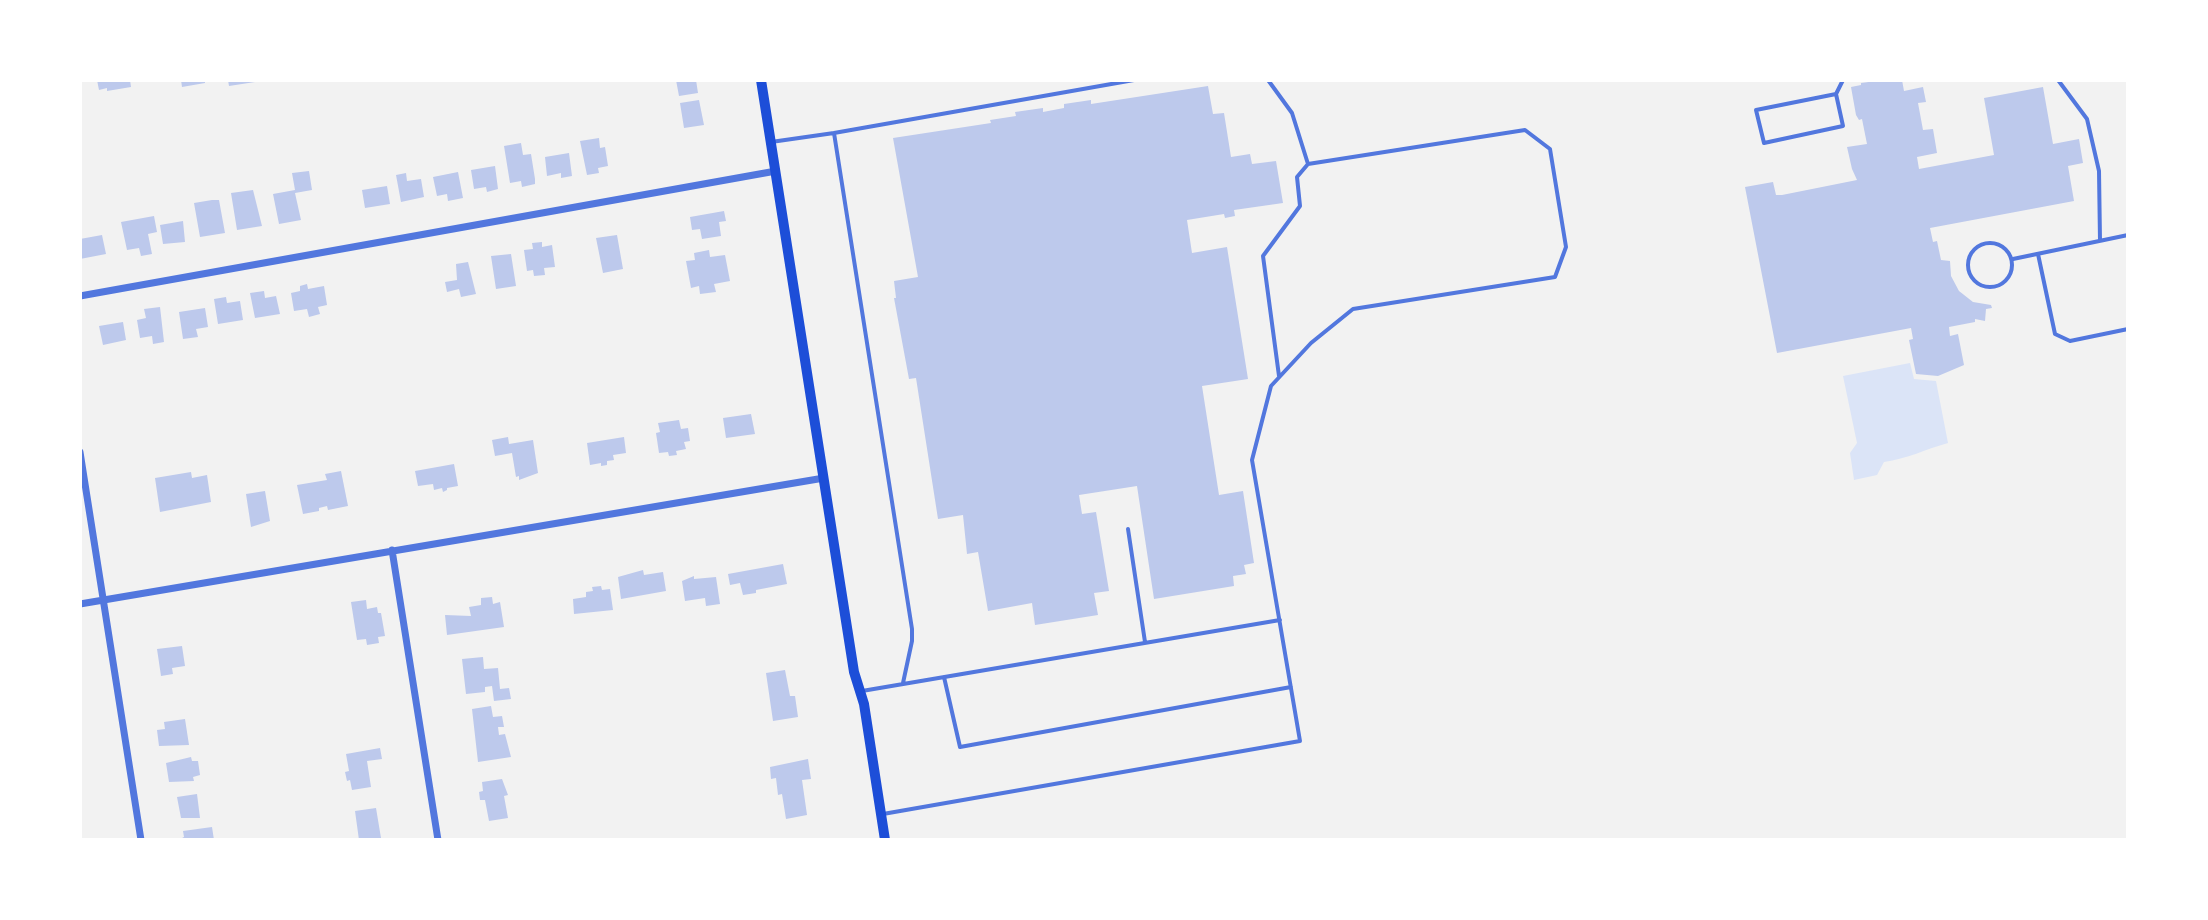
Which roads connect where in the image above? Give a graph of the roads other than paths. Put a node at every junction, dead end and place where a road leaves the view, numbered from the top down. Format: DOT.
graph roads {
  1 [pos="761,80"];
  2 [pos="1134,80"];
  3 [pos="1268,80"];
  4 [pos="1843,80"];
  5 [pos="2058,80"];
  6 [pos="1836,94"];
  7 [pos="834,133"];
  8 [pos="771,142"];
  9 [pos="1308,164"];
  10 [pos="776,171"];
  11 [pos="2128,235"];
  12 [pos="2100,241"];
  13 [pos="2038,254"];
  14 [pos="2012,259"];
  15 [pos="80,296"];
  16 [pos="2128,329"];
  17 [pos="1279,376"];
  18 [pos="80,452"];
  19 [pos="824,478"];
  20 [pos="1128,529"];
  21 [pos="392,550"];
  22 [pos="104,600"];
  23 [pos="80,604"];
  24 [pos="1280,620"];
  25 [pos="1145,642"];
  26 [pos="944,677"];
  27 [pos="903,683"];
  28 [pos="1291,687"];
  29 [pos="860,692"];
  30 [pos="881,815"];
  31 [pos="141,840"];
  32 [pos="438,840"];
  33 [pos="885,840"];
  1 -- 8 [label="main road"];
  2 -- 7 [label="lane"];
  3 -- 9 [label="lane"];
  4 -- 6 [label="lane"];
  5 -- 12 [label="lane"];
  6 -- 6 [label="lane"];
  7 -- 8 [label="lane"];
  7 -- 27 [label="lane"];
  8 -- 10 [label="main road"];
  9 -- 17 [label="lane"];
  9 -- 17 [label="lane"];
  10 -- 15 [label="street"];
  10 -- 19 [label="main road"];
  11 -- 12 [label="lane"];
  12 -- 13 [label="lane"];
  13 -- 14 [label="lane"];
  13 -- 16 [label="lane"];
  14 -- 14 [label="lane"];
  17 -- 24 [label="lane"];
  18 -- 22 [label="street"];
  19 -- 21 [label="street"];
  19 -- 29 [label="main road"];
  20 -- 25 [label="lane"];
  21 -- 22 [label="street"];
  21 -- 32 [label="street"];
  22 -- 23 [label="street"];
  22 -- 31 [label="street"];
  24 -- 25 [label="lane"];
  24 -- 28 [label="lane"];
  25 -- 26 [label="lane"];
  26 -- 27 [label="lane"];
  26 -- 28 [label="lane"];
  27 -- 29 [label="lane"];
  28 -- 30 [label="lane"];
  29 -- 30 [label="main road"];
  30 -- 33 [label="main road"];
}
